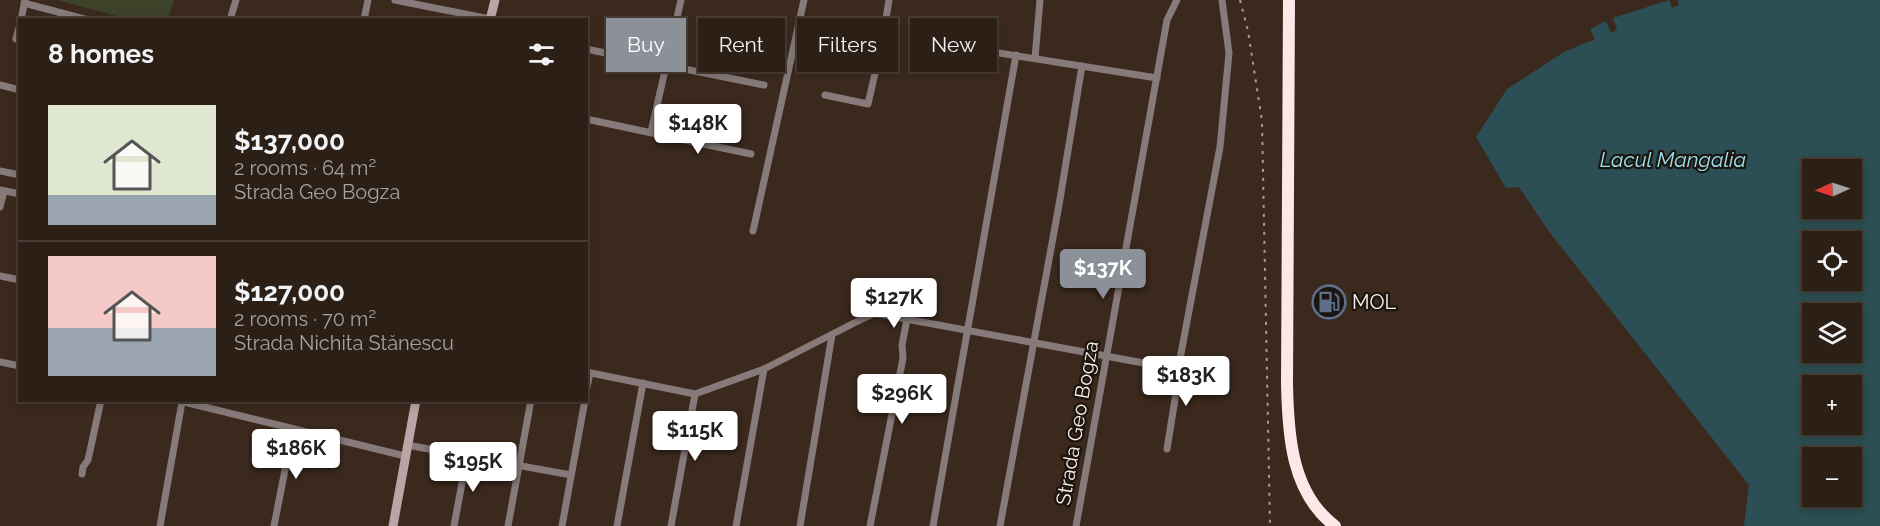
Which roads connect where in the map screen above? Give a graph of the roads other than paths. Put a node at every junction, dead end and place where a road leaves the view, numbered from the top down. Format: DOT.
graph roads {
  1 [pos="236,0"];
  2 [pos="368,0"];
  3 [pos="395,0"];
  4 [pos="495,0"];
  5 [pos="681,0"];
  6 [pos="804,0"];
  7 [pos="889,0"];
  8 [pos="1040,0"];
  9 [pos="1177,0"];
  10 [pos="1222,0"];
  11 [pos="1289,0"];
  12 [pos="25,1"];
  13 [pos="21,18"];
  14 [pos="81,18"];
  15 [pos="231,18"];
  16 [pos="364,18"];
  17 [pos="485,18"];
  18 [pos="490,18"];
  19 [pos="677,18"];
  20 [pos="886,18"];
  21 [pos="18,32"];
  22 [pos="16,39"];
  23 [pos="588,49"];
  24 [pos="997,52"];
  25 [pos="606,53"];
  26 [pos="1017,55"];
  27 [pos="1035,58"];
  28 [pos="1082,66"];
  29 [pos="686,70"];
  30 [pos="666,72"];
  31 [pos="875,72"];
  32 [pos="1157,78"];
  33 [pos="0,85"];
  34 [pos="764,85"];
  35 [pos="18,90"];
  36 [pos="825,95"];
  37 [pos="588,119"];
  38 [pos="651,132"];
  39 [pos="751,154"];
  40 [pos="0,171"];
  41 [pos="18,175"];
  42 [pos="2,190"];
  43 [pos="18,194"];
  44 [pos="0,207"];
  45 [pos="753,231"];
  46 [pos="0,276"];
  47 [pos="18,280"];
  48 [pos="907,319"];
  49 [pos="968,330"];
  50 [pos="832,334"];
  51 [pos="1033,342"];
  52 [pos="1105,356"];
  53 [pos="0,362"];
  54 [pos="18,366"];
  55 [pos="764,369"];
  56 [pos="1176,369"];
  57 [pos="588,373"];
  58 [pos="643,383"];
  59 [pos="695,394"];
  60 [pos="101,402"];
  61 [pos="179,402"];
  62 [pos="183,402"];
  63 [pos="416,402"];
  64 [pos="531,402"];
  65 [pos="585,402"];
  66 [pos="293,429"];
  67 [pos="407,446"];
  68 [pos="1167,449"];
  69 [pos="405,456"];
  70 [pos="467,456"];
  71 [pos="519,465"];
  72 [pos="82,474"];
  73 [pos="571,475"];
  74 [pos="160,526"];
  75 [pos="274,526"];
  76 [pos="393,526"];
  77 [pos="454,526"];
  78 [pos="508,526"];
  79 [pos="562,526"];
  80 [pos="617,526"];
  81 [pos="671,526"];
  82 [pos="736,526"];
  83 [pos="800,526"];
  84 [pos="870,526"];
  85 [pos="933,526"];
  86 [pos="1000,526"];
  87 [pos="1076,526"];
  88 [pos="1335,526"];
  1 -- 15 [label="street"];
  2 -- 16 [label="street"];
  3 -- 17 [label="street"];
  4 -- 18 [label="main road"];
  5 -- 19 [label="street"];
  6 -- 45 [label="street"];
  7 -- 20 [label="street"];
  8 -- 27 [label="street"];
  9 -- 32 [label="street, Strada Geo Bogza"];
  10 -- 56 [label="street"];
  11 -- 88 [label="highway"];
  12 -- 13 [label="street"];
  12 -- 14 [label="street"];
  21 -- 22 [label="street"];
  23 -- 25 [label="street"];
  24 -- 26 [label="street"];
  26 -- 27 [label="street"];
  26 -- 49 [label="street"];
  27 -- 28 [label="street"];
  28 -- 32 [label="street"];
  28 -- 51 [label="street"];
  29 -- 34 [label="street"];
  30 -- 38 [label="street"];
  31 -- 36 [label="street"];
  32 -- 52 [label="street, Strada Geo Bogza"];
  33 -- 35 [label="street"];
  37 -- 38 [label="street"];
  38 -- 39 [label="street"];
  40 -- 41 [label="street"];
  42 -- 43 [label="street"];
  42 -- 44 [label="street"];
  46 -- 47 [label="street"];
  48 -- 49 [label="street"];
  48 -- 50 [label="street"];
  48 -- 84 [label="street"];
  49 -- 51 [label="street"];
  49 -- 85 [label="street"];
  50 -- 55 [label="street"];
  50 -- 83 [label="street"];
  51 -- 52 [label="street"];
  51 -- 86 [label="street"];
  52 -- 56 [label="street"];
  52 -- 87 [label="street, Strada Geo Bogza"];
  53 -- 54 [label="street"];
  55 -- 59 [label="street"];
  55 -- 82 [label="street"];
  56 -- 68 [label="street"];
  57 -- 58 [label="street"];
  58 -- 59 [label="street"];
  58 -- 80 [label="street"];
  59 -- 81 [label="street"];
  60 -- 72 [label="street"];
  61 -- 74 [label="street"];
  62 -- 66 [label="street"];
  63 -- 67 [label="main road"];
  64 -- 71 [label="street"];
  65 -- 73 [label="street"];
  66 -- 69 [label="street"];
  66 -- 75 [label="street"];
  67 -- 69 [label="main road"];
  67 -- 70 [label="street"];
  69 -- 76 [label="main road"];
  70 -- 71 [label="street"];
  70 -- 77 [label="street"];
  71 -- 73 [label="street"];
  71 -- 78 [label="street"];
  73 -- 79 [label="street"];
}
